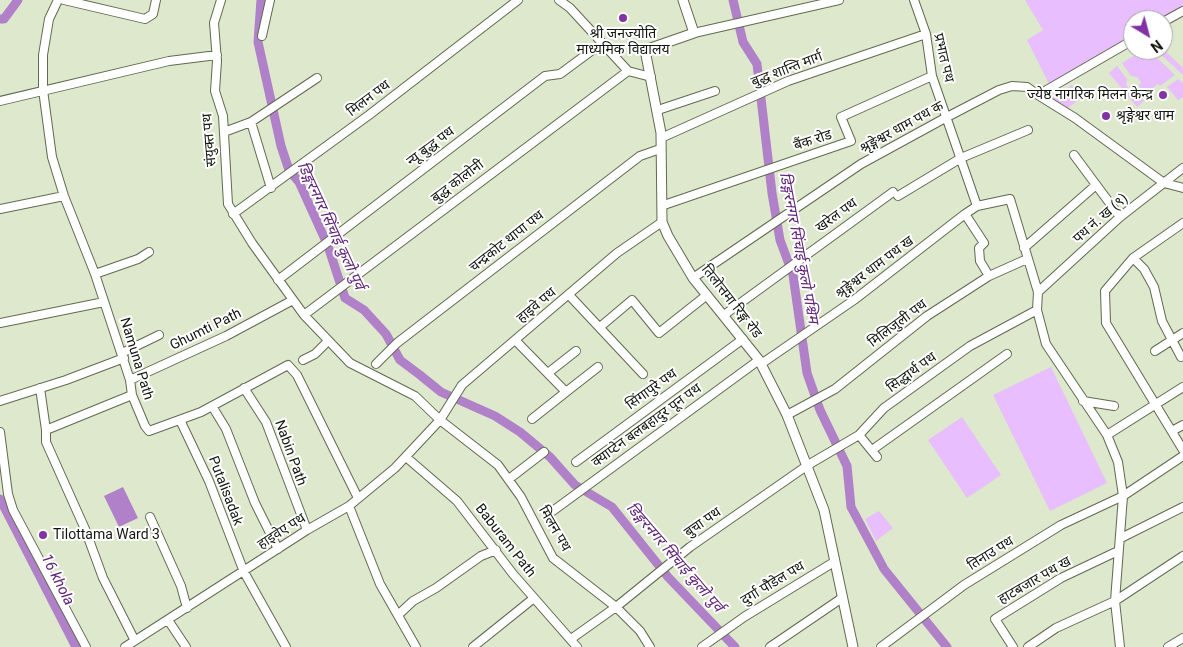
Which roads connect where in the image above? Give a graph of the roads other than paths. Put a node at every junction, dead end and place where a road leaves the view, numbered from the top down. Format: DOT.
graph roads {
  1 [pos="58,0"];
  2 [pos="64,0"];
  3 [pos="156,0"];
  4 [pos="221,0"];
  5 [pos="270,0"];
  6 [pos="518,0"];
  7 [pos="559,0"];
  8 [pos="683,0"];
  9 [pos="840,0"];
  10 [pos="914,0"];
  11 [pos="694,32"];
  12 [pos="926,34"];
  13 [pos="262,36"];
  14 [pos="602,43"];
  15 [pos="1123,46"];
  16 [pos="217,55"];
  17 [pos="628,71"];
  18 [pos="932,76"];
  19 [pos="651,77"];
  20 [pos="317,78"];
  21 [pos="43,90"];
  22 [pos="715,91"];
  23 [pos="1038,96"];
  24 [pos="0,100"];
  25 [pos="658,110"];
  26 [pos="947,117"];
  27 [pos="250,122"];
  28 [pos="1028,130"];
  29 [pos="224,132"];
  30 [pos="661,138"];
  31 [pos="660,148"];
  32 [pos="1074,155"];
  33 [pos="961,158"];
  34 [pos="1183,168"];
  35 [pos="1164,183"];
  36 [pos="1096,185"];
  37 [pos="274,186"];
  38 [pos="1183,188"];
  39 [pos="64,196"];
  40 [pos="664,205"];
  41 [pos="977,206"];
  42 [pos="0,209"];
  43 [pos="233,214"];
  44 [pos="965,214"];
  45 [pos="1120,217"];
  46 [pos="662,222"];
  47 [pos="1183,223"];
  48 [pos="1024,248"];
  49 [pos="149,252"];
  50 [pos="1027,258"];
  51 [pos="1133,258"];
  52 [pos="95,274"];
  53 [pos="988,276"];
  54 [pos="693,278"];
  55 [pos="278,280"];
  56 [pos="1038,292"];
  57 [pos="569,295"];
  58 [pos="707,295"];
  59 [pos="292,300"];
  60 [pos="104,302"];
  61 [pos="1037,310"];
  62 [pos="304,315"];
  63 [pos="724,315"];
  64 [pos="0,323"];
  65 [pos="600,327"];
  66 [pos="1183,333"];
  67 [pos="159,335"];
  68 [pos="743,339"];
  69 [pos="515,340"];
  70 [pos="1172,340"];
  71 [pos="328,341"];
  72 [pos="576,351"];
  73 [pos="1155,351"];
  74 [pos="1007,354"];
  75 [pos="123,356"];
  76 [pos="1181,356"];
  77 [pos="303,360"];
  78 [pos="760,362"];
  79 [pos="376,364"];
  80 [pos="598,367"];
  81 [pos="548,373"];
  82 [pos="643,374"];
  83 [pos="130,380"];
  84 [pos="1183,387"];
  85 [pos="40,388"];
  86 [pos="244,388"];
  87 [pos="566,392"];
  88 [pos="132,394"];
  89 [pos="0,401"];
  90 [pos="1083,401"];
  91 [pos="1156,405"];
  92 [pos="212,406"];
  93 [pos="1114,406"];
  94 [pos="788,416"];
  95 [pos="180,420"];
  96 [pos="440,420"];
  97 [pos="532,420"];
  98 [pos="1183,426"];
  99 [pos="46,430"];
  100 [pos="1172,431"];
  101 [pos="0,432"];
  102 [pos="1107,435"];
  103 [pos="857,436"];
  104 [pos="872,450"];
  105 [pos="1183,450"];
  106 [pos="544,452"];
  107 [pos="1183,456"];
  108 [pos="406,457"];
  109 [pos="877,457"];
  110 [pos="576,462"];
  111 [pos="808,465"];
  112 [pos="509,479"];
  113 [pos="1123,496"];
  114 [pos="358,498"];
  115 [pos="349,506"];
  116 [pos="1183,507"];
  117 [pos="550,513"];
  118 [pos="150,517"];
  119 [pos="306,530"];
  120 [pos="1121,538"];
  121 [pos="278,549"];
  122 [pos="496,550"];
  123 [pos="1118,551"];
  124 [pos="1183,556"];
  125 [pos="834,562"];
  126 [pos="244,572"];
  127 [pos="534,598"];
  128 [pos="842,598"];
  129 [pos="1115,601"];
  130 [pos="616,607"];
  131 [pos="187,608"];
  132 [pos="398,615"];
  133 [pos="168,620"];
  134 [pos="1183,638"];
  135 [pos="134,639"];
  136 [pos="571,639"];
  137 [pos="704,645"];
  138 [pos="86,647"];
  139 [pos="125,647"];
  140 [pos="186,647"];
  141 [pos="286,647"];
  142 [pos="416,647"];
  143 [pos="473,647"];
  144 [pos="577,647"];
  145 [pos="650,647"];
  146 [pos="770,647"];
  147 [pos="853,647"];
  148 [pos="882,647"];
  149 [pos="1013,647"];
  150 [pos="1028,647"];
  151 [pos="1120,647"];
  152 [pos="1168,647"];
  1 -- 21 [label="street, Namuna Path"];
  2 -- 3 [label="street"];
  4 -- 16 [label="street, संयुक्त पथ"];
  5 -- 13 [label="street"];
  6 -- 37 [label="street, मिलन पथ"];
  7 -- 14 [label="street"];
  8 -- 11 [label="street"];
  9 -- 11 [label="street"];
  10 -- 12 [label="street, प्रभात पथ"];
  11 -- 19 [label="street"];
  12 -- 18 [label="street, प्रभात पथ"];
  12 -- 30 [label="street, बुद्ध शान्ति मार्ग"];
  14 -- 17 [label="street"];
  14 -- 55 [label="street, न्यू बुद्ध पथ"];
  15 -- 23 [label="street"];
  16 -- 21 [label="street"];
  16 -- 29 [label="street, संयुक्त पथ"];
  17 -- 19 [label="street"];
  17 -- 62 [label="street, बुद्ध कोलोनी"];
  18 -- 26 [label="street, प्रभात पथ"];
  18 -- 40 [label="street, बैंक रोड"];
  19 -- 25 [label="street"];
  20 -- 27 [label="street"];
  21 -- 24 [label="street"];
  21 -- 39 [label="street, Namuna Path"];
  22 -- 25 [label="street"];
  23 -- 26 [label="street, श्रृङ्गेश्वर धाम पथ क"];
  23 -- 35 [label="street, श्रृङ्गेश्वर धाम पथ क"];
  25 -- 30 [label="street"];
  26 -- 33 [label="street, प्रभात पथ"];
  26 -- 54 [label="street, श्रृङ्गेश्वर धाम पथ क"];
  27 -- 29 [label="street"];
  27 -- 37 [label="street"];
  28 -- 33 [label="street, खरेल पथ"];
  29 -- 43 [label="street, संयुक्त पथ"];
  30 -- 31 [label="street"];
  31 -- 40 [label="street"];
  31 -- 79 [label="street, चन्द्रकोट थापा पथ"];
  32 -- 36 [label="street"];
  33 -- 41 [label="street, प्रभात पथ"];
  33 -- 63 [label="street, खरेल पथ"];
  34 -- 35 [label="street, पथ नं. ख (९)"];
  35 -- 38 [label="street"];
  35 -- 45 [label="street, पथ नं. ख (९)"];
  36 -- 45 [label="street"];
  36 -- 48 [label="street"];
  37 -- 43 [label="street, मिलन पथ"];
  39 -- 42 [label="street"];
  39 -- 52 [label="street, Namuna Path"];
  40 -- 46 [label="street"];
  41 -- 44 [label="street, श्रृङ्गेश्वर धाम पथ ख"];
  41 -- 48 [label="street"];
  43 -- 55 [label="street, संयुक्त पथ"];
  44 -- 53 [label="street"];
  44 -- 78 [label="street, श्रृङ्गेश्वर धाम पथ ख"];
  45 -- 56 [label="street, पथ नं. ख (९)"];
  46 -- 54 [label="street, तिलोत्तमा रिङ्ग रोड"];
  46 -- 57 [label="street, हाइवे पथ"];
  47 -- 51 [label="street"];
  48 -- 50 [label="street"];
  49 -- 52 [label="street"];
  50 -- 53 [label="street, मिलिजुली पथ"];
  50 -- 56 [label="street"];
  51 -- 70 [label="street"];
  51 -- 91 [label="street"];
  52 -- 60 [label="street, Namuna Path"];
  53 -- 94 [label="street, मिलिजुली पथ"];
  54 -- 58 [label="street, तिलोत्तमा रिङ्ग रोड"];
  55 -- 59 [label="street, संयुक्त पथ"];
  56 -- 61 [label="street"];
  57 -- 65 [label="street"];
  57 -- 69 [label="street, हाइवे पथ"];
  58 -- 63 [label="street, तिलोत्तमा रिङ्ग रोड"];
  58 -- 65 [label="street"];
  59 -- 62 [label="street, संयुक्त पथ"];
  59 -- 83 [label="street, Ghumti Path"];
  60 -- 64 [label="street"];
  60 -- 75 [label="street, Namuna Path"];
  61 -- 90 [label="street"];
  61 -- 103 [label="street, सिद्धार्थ पथ"];
  62 -- 71 [label="street"];
  63 -- 68 [label="street, तिलोत्तमा रिङ्ग रोड"];
  65 -- 82 [label="street"];
  66 -- 70 [label="street"];
  67 -- 75 [label="street"];
  68 -- 78 [label="street, तिलोत्तमा रिङ्ग रोड"];
  68 -- 110 [label="street, सिंगापुरे पथ"];
  69 -- 81 [label="street"];
  69 -- 96 [label="street, हाइवे पथ"];
  70 -- 73 [label="street"];
  70 -- 76 [label="street"];
  71 -- 77 [label="street"];
  71 -- 96 [label="street"];
  72 -- 81 [label="street"];
  74 -- 104 [label="street"];
  75 -- 83 [label="street, Namuna Path"];
  75 -- 85 [label="street"];
  78 -- 94 [label="street, तिलोत्तमा रिङ्ग रोड"];
  78 -- 117 [label="street, क्याप्टेन बलबहादुर पून पथ"];
  80 -- 87 [label="street"];
  81 -- 87 [label="street"];
  83 -- 88 [label="street, Namuna Path"];
  84 -- 91 [label="street"];
  85 -- 89 [label="street"];
  85 -- 99 [label="street"];
  86 -- 92 [label="street, Namuna Path"];
  86 -- 114 [label="street, Namuna Path"];
  86 -- 119 [label="street, Nabin Path"];
  87 -- 97 [label="street"];
  88 -- 95 [label="street, Namuna Path"];
  88 -- 99 [label="street"];
  90 -- 93 [label="street"];
  90 -- 102 [label="street"];
  91 -- 100 [label="street"];
  91 -- 102 [label="street"];
  92 -- 95 [label="street, Namuna Path"];
  92 -- 121 [label="street"];
  94 -- 111 [label="street, तिलोत्तमा रिङ्ग रोड"];
  95 -- 126 [label="street, Putalisadak"];
  96 -- 108 [label="street, हाइवेए पथ"];
  96 -- 112 [label="street, मिलन पथ"];
  98 -- 100 [label="street"];
  99 -- 135 [label="street"];
  100 -- 105 [label="street"];
  101 -- 138 [label="street"];
  102 -- 113 [label="street"];
  103 -- 104 [label="street"];
  103 -- 111 [label="street, सिद्धार्थ पथ"];
  104 -- 109 [label="street"];
  106 -- 112 [label="street"];
  107 -- 113 [label="street, तिनाउ पथ"];
  108 -- 114 [label="street, हाइवेए पथ"];
  108 -- 122 [label="street, Baburam Path"];
  111 -- 125 [label="street, तिलोत्तमा रिङ्ग रोड"];
  111 -- 130 [label="street, बुचा पथ"];
  112 -- 130 [label="street, मिलन पथ"];
  113 -- 120 [label="street"];
  113 -- 148 [label="street, तिनाउ पथ"];
  114 -- 115 [label="street, हाइवेए पथ"];
  115 -- 119 [label="street, हाइवेए पथ"];
  115 -- 132 [label="street"];
  116 -- 120 [label="street"];
  118 -- 131 [label="street"];
  119 -- 121 [label="street, हाइवेए पथ"];
  120 -- 123 [label="street"];
  121 -- 126 [label="street, हाइवेए पथ"];
  122 -- 127 [label="street, Baburam Path"];
  122 -- 132 [label="street"];
  123 -- 129 [label="street"];
  123 -- 149 [label="street, हाटबजार पथ ख"];
  124 -- 129 [label="street"];
  125 -- 128 [label="street, तिलोत्तमा रिङ्ग रोड"];
  125 -- 137 [label="street, दुर्गा पौडेल पथ"];
  126 -- 131 [label="street, हाइवेए पथ"];
  126 -- 141 [label="street, Putalisadak"];
  127 -- 136 [label="street, Baburam Path"];
  127 -- 143 [label="street"];
  128 -- 146 [label="street"];
  128 -- 147 [label="street, तिलोत्तमा रिङ्ग रोड"];
  129 -- 150 [label="street"];
  129 -- 151 [label="street"];
  130 -- 136 [label="street, बुचा पथ"];
  130 -- 145 [label="street, मिलन पथ"];
  131 -- 133 [label="street, हाइवेए पथ"];
  132 -- 142 [label="street"];
  133 -- 135 [label="street, हाइवेए पथ"];
  133 -- 140 [label="street"];
  134 -- 152 [label="street"];
  135 -- 139 [label="street, हाइवेए पथ"];
  136 -- 144 [label="street, Baburam Path"];
}
